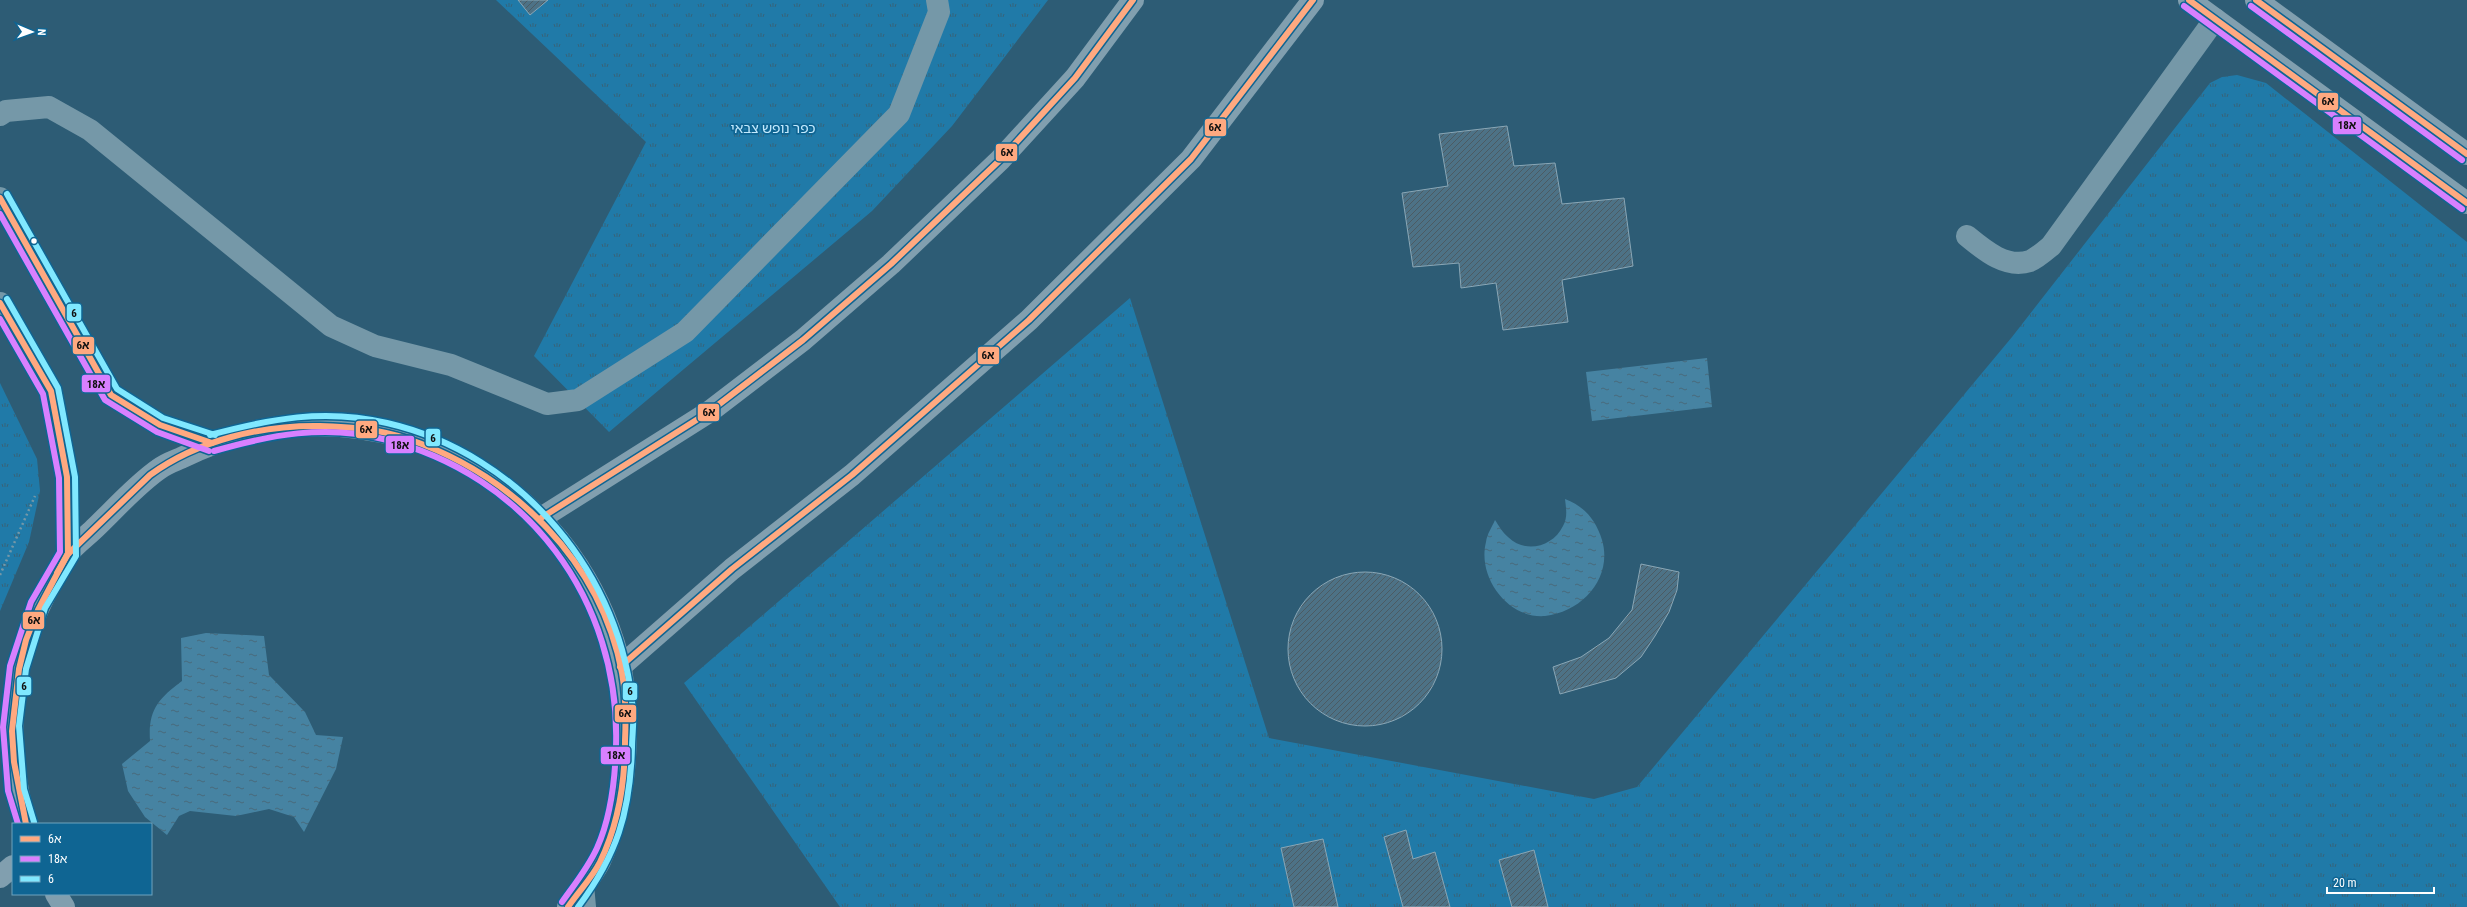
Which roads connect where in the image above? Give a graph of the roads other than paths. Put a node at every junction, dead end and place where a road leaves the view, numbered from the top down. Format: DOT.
graph roads {
  1 [pos="937,0"];
  2 [pos="1133,0"];
  3 [pos="1313,0"];
  4 [pos="2189,0"];
  5 [pos="2256,0"];
  6 [pos="2215,19"];
  7 [pos="0,114"];
  8 [pos="2467,154"];
  9 [pos="0,198"];
  10 [pos="2467,203"];
  11 [pos="1967,236"];
  12 [pos="0,303"];
  13 [pos="212,443"];
  14 [pos="541,518"];
  15 [pos="68,554"];
  16 [pos="620,667"];
  17 [pos="26,823"];
  18 [pos="12,867"];
  19 [pos="0,877"];
  20 [pos="583,885"];
  21 [pos="57,895"];
  22 [pos="64,907"];
  23 [pos="568,907"];
  24 [pos="585,907"];
  1 -- 7 [label="street"];
  2 -- 14 [label="main road"];
  3 -- 16 [label="main road"];
  4 -- 6 [label="main road"];
  5 -- 8 [label="main road"];
  6 -- 10 [label="main road"];
  6 -- 11 [label="street"];
  9 -- 13 [label="street"];
  12 -- 15 [label="street"];
  13 -- 14 [label="main road"];
  13 -- 15 [label="main road"];
  14 -- 16 [label="main road"];
  15 -- 17 [label="main road"];
  16 -- 20 [label="main road"];
  18 -- 19 [label="main road"];
  20 -- 23 [label="main road"];
  20 -- 24 [label="street"];
  21 -- 22 [label="main road"];
}
